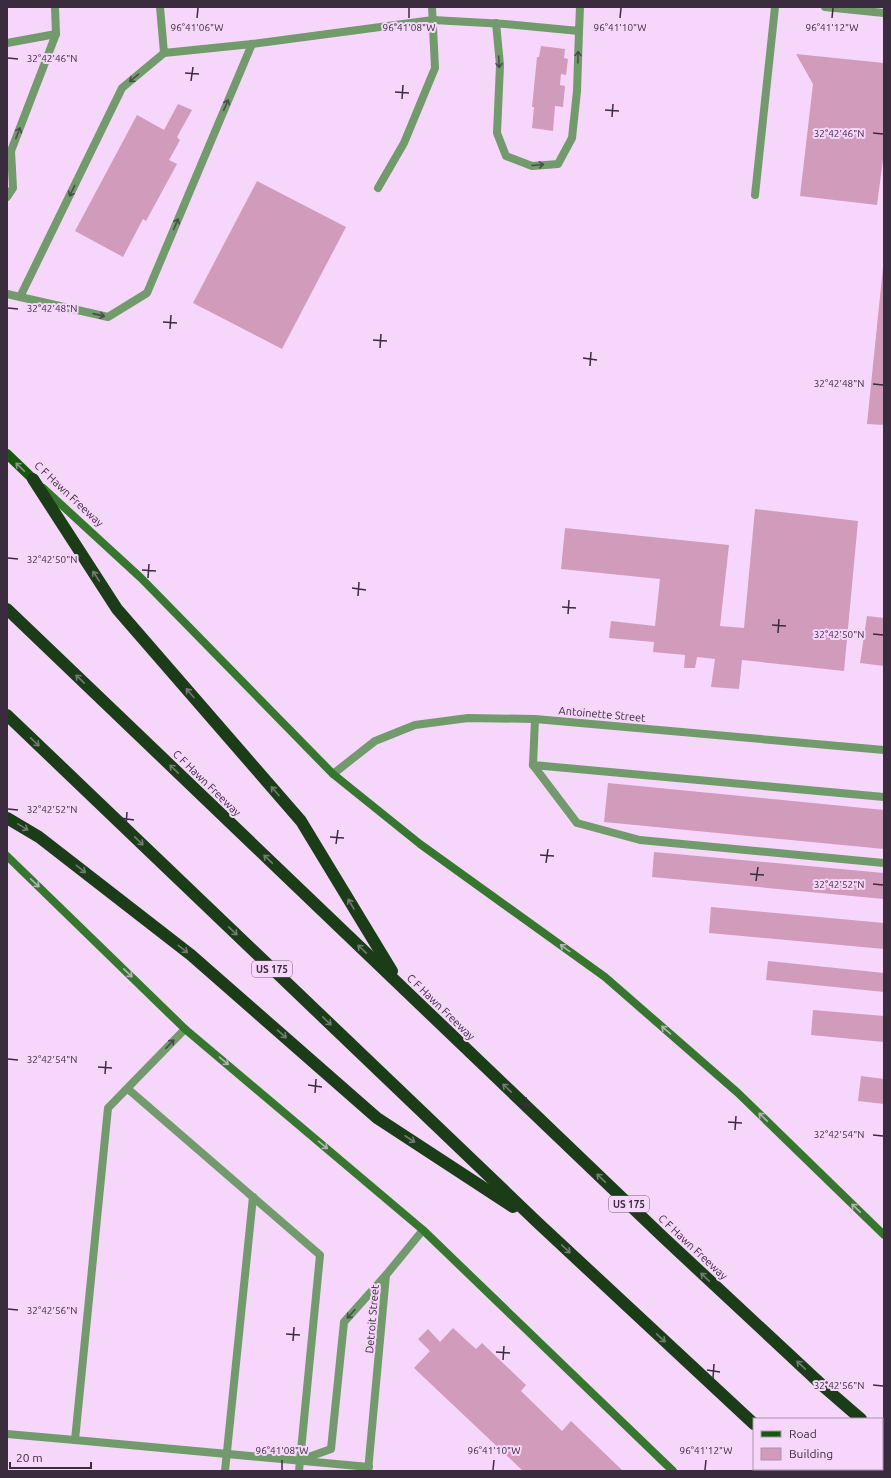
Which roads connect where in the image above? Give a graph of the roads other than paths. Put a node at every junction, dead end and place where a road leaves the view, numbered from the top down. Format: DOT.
graph roads {
  1 [pos="55,7"];
  2 [pos="160,7"];
  3 [pos="432,7"];
  4 [pos="580,7"];
  5 [pos="775,7"];
  6 [pos="825,7"];
  7 [pos="884,13"];
  8 [pos="433,20"];
  9 [pos="496,23"];
  10 [pos="579,31"];
  11 [pos="56,34"];
  12 [pos="7,43"];
  13 [pos="252,44"];
  14 [pos="164,53"];
  15 [pos="378,188"];
  16 [pos="755,195"];
  17 [pos="7,197"];
  18 [pos="7,294"];
  19 [pos="20,297"];
  20 [pos="7,454"];
  21 [pos="33,479"];
  22 [pos="7,609"];
  23 [pos="7,715"];
  24 [pos="535,719"];
  25 [pos="884,750"];
  26 [pos="533,765"];
  27 [pos="334,774"];
  28 [pos="884,797"];
  29 [pos="7,818"];
  30 [pos="7,856"];
  31 [pos="884,863"];
  32 [pos="400,985"];
  33 [pos="185,1028"];
  34 [pos="128,1089"];
  35 [pos="253,1197"];
  36 [pos="537,1222"];
  37 [pos="423,1230"];
  38 [pos="884,1235"];
  39 [pos="386,1275"];
  40 [pos="860,1418"];
  41 [pos="753,1423"];
  42 [pos="7,1434"];
  43 [pos="75,1440"];
  44 [pos="226,1454"];
  45 [pos="300,1460"];
  46 [pos="369,1469"];
  47 [pos="225,1471"];
  48 [pos="300,1471"];
  49 [pos="673,1471"];
  1 -- 11 [label="street"];
  2 -- 14 [label="street"];
  3 -- 8 [label="street"];
  4 -- 10 [label="street"];
  5 -- 16 [label="street"];
  6 -- 7 [label="street"];
  8 -- 9 [label="street"];
  8 -- 13 [label="street"];
  8 -- 15 [label="street"];
  9 -- 10 [label="street"];
  9 -- 10 [label="street, one-way"];
  11 -- 12 [label="street"];
  17 -- 11 [label="street, one-way"];
  13 -- 14 [label="street"];
  19 -- 13 [label="street, one-way"];
  14 -- 19 [label="street, one-way"];
  18 -- 19 [label="street"];
  21 -- 20 [label="main road, C F Hawn Freeway, one-way"];
  21 -- 27 [label="main road, C F Hawn Freeway"];
  32 -- 21 [label="highway, one-way"];
  32 -- 22 [label="highway, C F Hawn Freeway / US 175, one-way"];
  23 -- 36 [label="highway, US 175, one-way"];
  24 -- 25 [label="street, Antoinette Street"];
  24 -- 26 [label="street"];
  24 -- 27 [label="street, Antoinette Street"];
  26 -- 28 [label="street"];
  26 -- 31 [label="street"];
  38 -- 27 [label="main road, C F Hawn Freeway, one-way"];
  29 -- 36 [label="highway, one-way"];
  30 -- 33 [label="main road, one-way"];
  40 -- 32 [label="highway, C F Hawn Freeway / US 175, one-way"];
  34 -- 33 [label="street, one-way"];
  33 -- 37 [label="main road, one-way"];
  34 -- 35 [label="street"];
  34 -- 43 [label="street"];
  35 -- 44 [label="street"];
  35 -- 45 [label="street"];
  36 -- 41 [label="highway, US 175, one-way"];
  37 -- 39 [label="street, Detroit Street"];
  37 -- 49 [label="main road"];
  39 -- 45 [label="street, one-way"];
  39 -- 46 [label="street, Detroit Street"];
  42 -- 43 [label="street"];
  43 -- 44 [label="street"];
  44 -- 45 [label="street"];
  44 -- 47 [label="street"];
  45 -- 46 [label="street"];
  45 -- 48 [label="street"];
}
